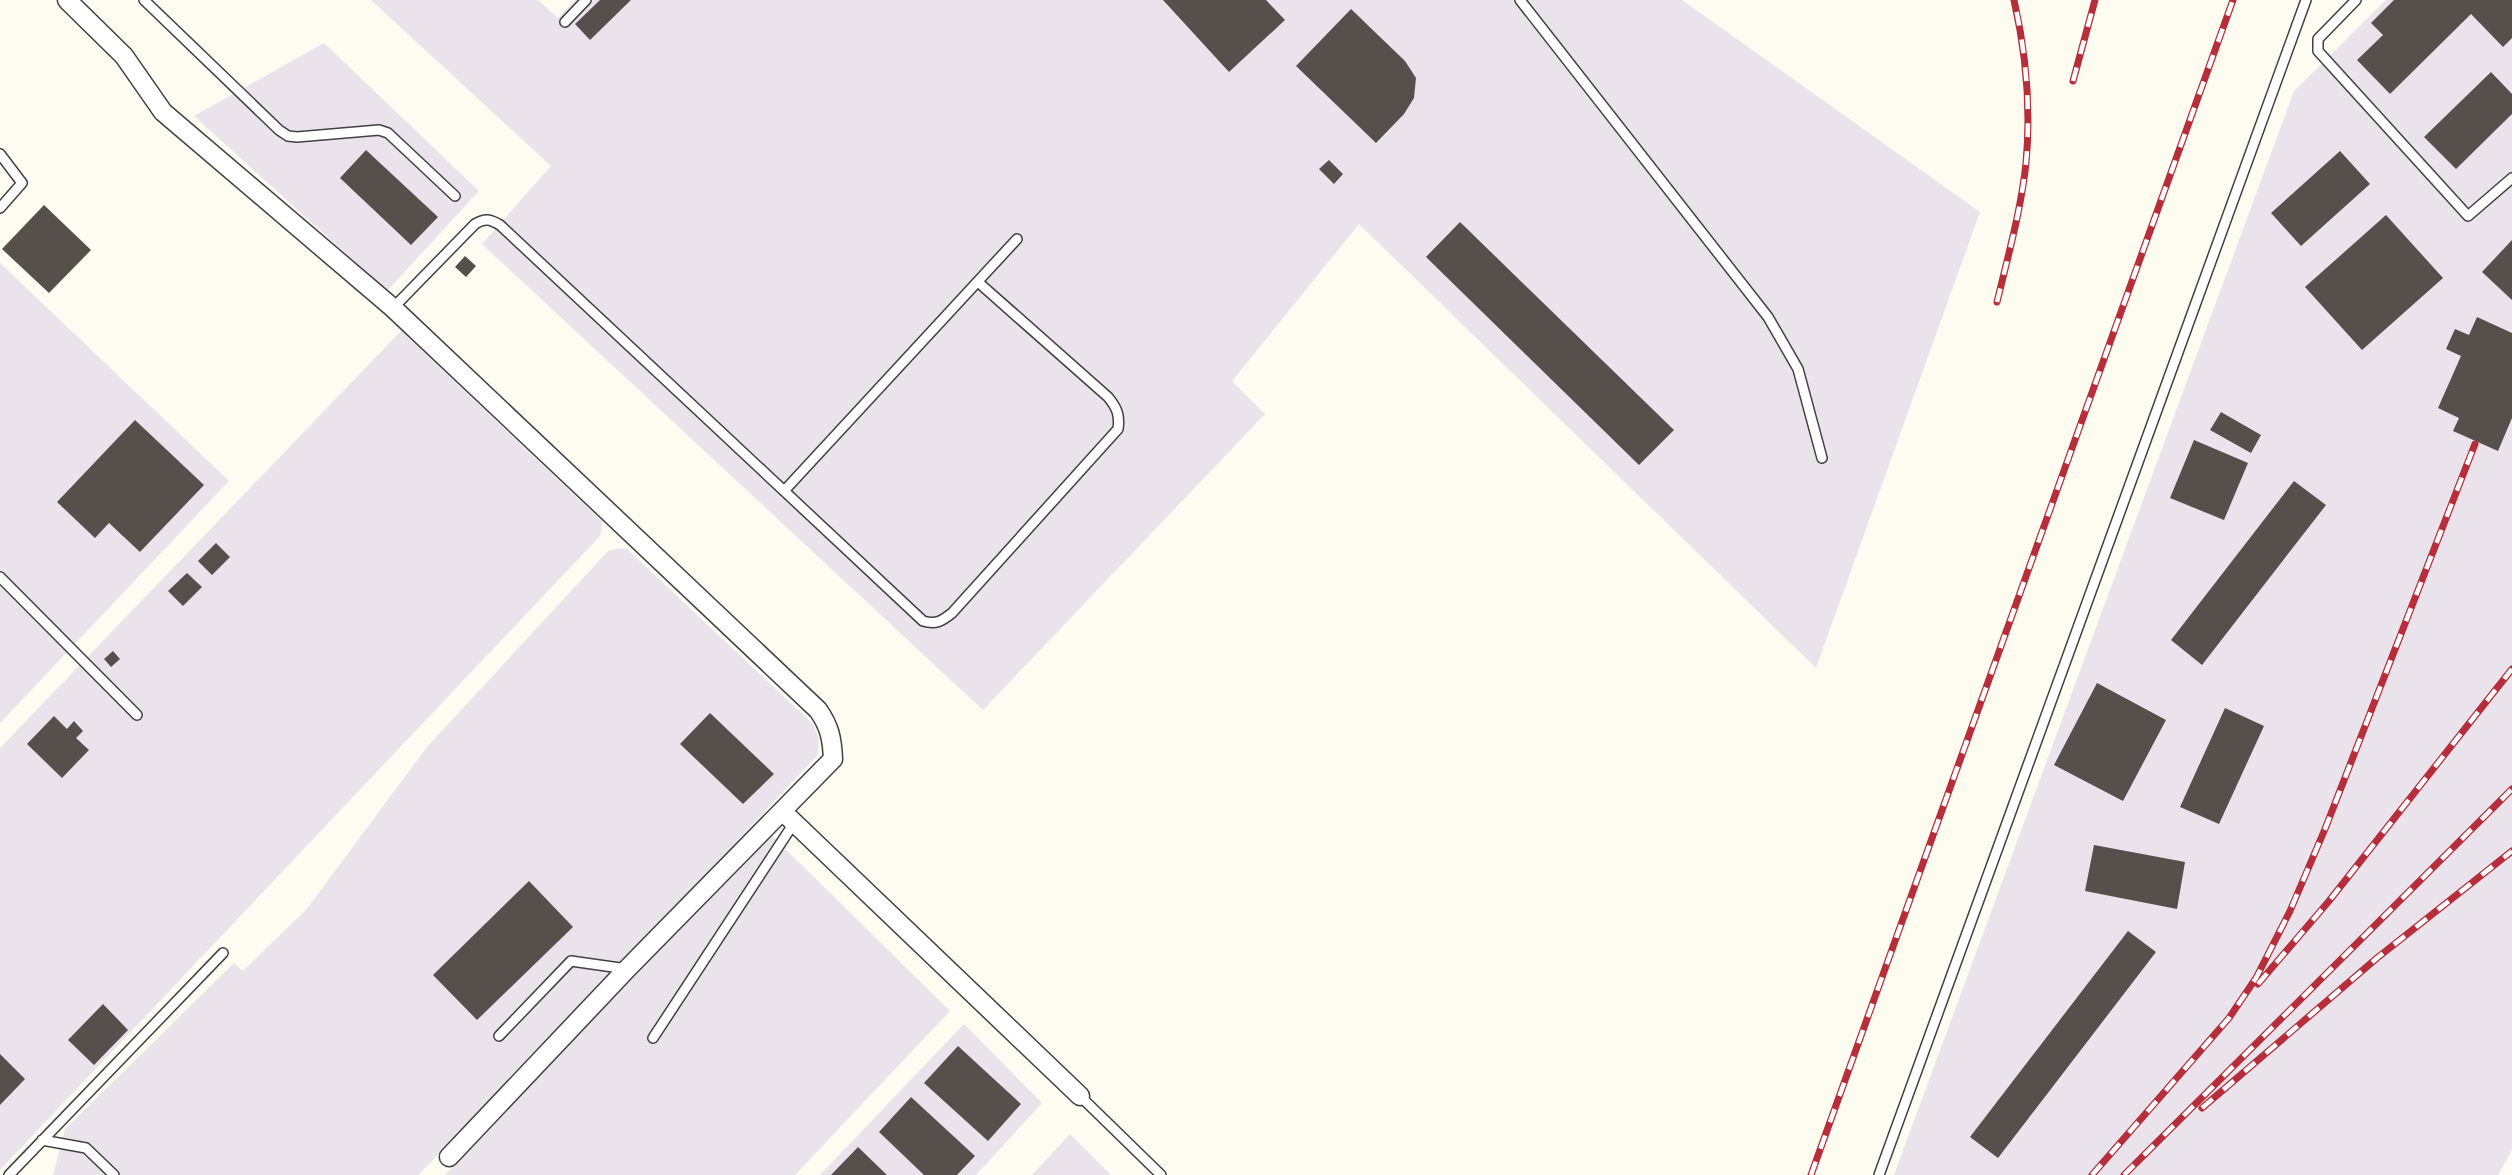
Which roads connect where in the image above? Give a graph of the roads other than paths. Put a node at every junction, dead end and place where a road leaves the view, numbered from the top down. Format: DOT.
graph roads {
  1 [pos="67,0"];
  2 [pos="144,0"];
  3 [pos="586,0"];
  4 [pos="1520,0"];
  5 [pos="2306,0"];
  6 [pos="2356,0"];
  7 [pos="565,22"];
  8 [pos="0,154"];
  9 [pos="2512,178"];
  10 [pos="455,196"];
  11 [pos="0,208"];
  12 [pos="1017,239"];
  13 [pos="978,282"];
  14 [pos="393,308"];
  15 [pos="1822,458"];
  16 [pos="784,491"];
  17 [pos="0,577"];
  18 [pos="137,715"];
  19 [pos="788,817"];
  20 [pos="223,953"];
  21 [pos="627,969"];
  22 [pos="499,1036"];
  23 [pos="653,1038"];
  24 [pos="1080,1096"];
  25 [pos="42,1140"];
  26 [pos="449,1157"];
  27 [pos="9,1175"];
  28 [pos="114,1175"];
  29 [pos="1161,1175"];
  30 [pos="1878,1175"];
  1 -- 14 [label="street"];
  2 -- 10 [label="lane"];
  3 -- 7 [label="lane"];
  4 -- 15 [label="lane"];
  5 -- 30 [label="lane"];
  6 -- 9 [label="lane"];
  8 -- 11 [label="lane"];
  12 -- 13 [label="lane"];
  13 -- 16 [label="lane"];
  13 -- 16 [label="lane"];
  14 -- 16 [label="lane"];
  14 -- 19 [label="street"];
  17 -- 18 [label="lane"];
  19 -- 21 [label="street"];
  19 -- 23 [label="lane"];
  19 -- 24 [label="street"];
  20 -- 25 [label="lane"];
  21 -- 22 [label="lane"];
  21 -- 26 [label="street"];
  24 -- 29 [label="lane"];
  25 -- 27 [label="lane"];
  25 -- 28 [label="lane"];
}
